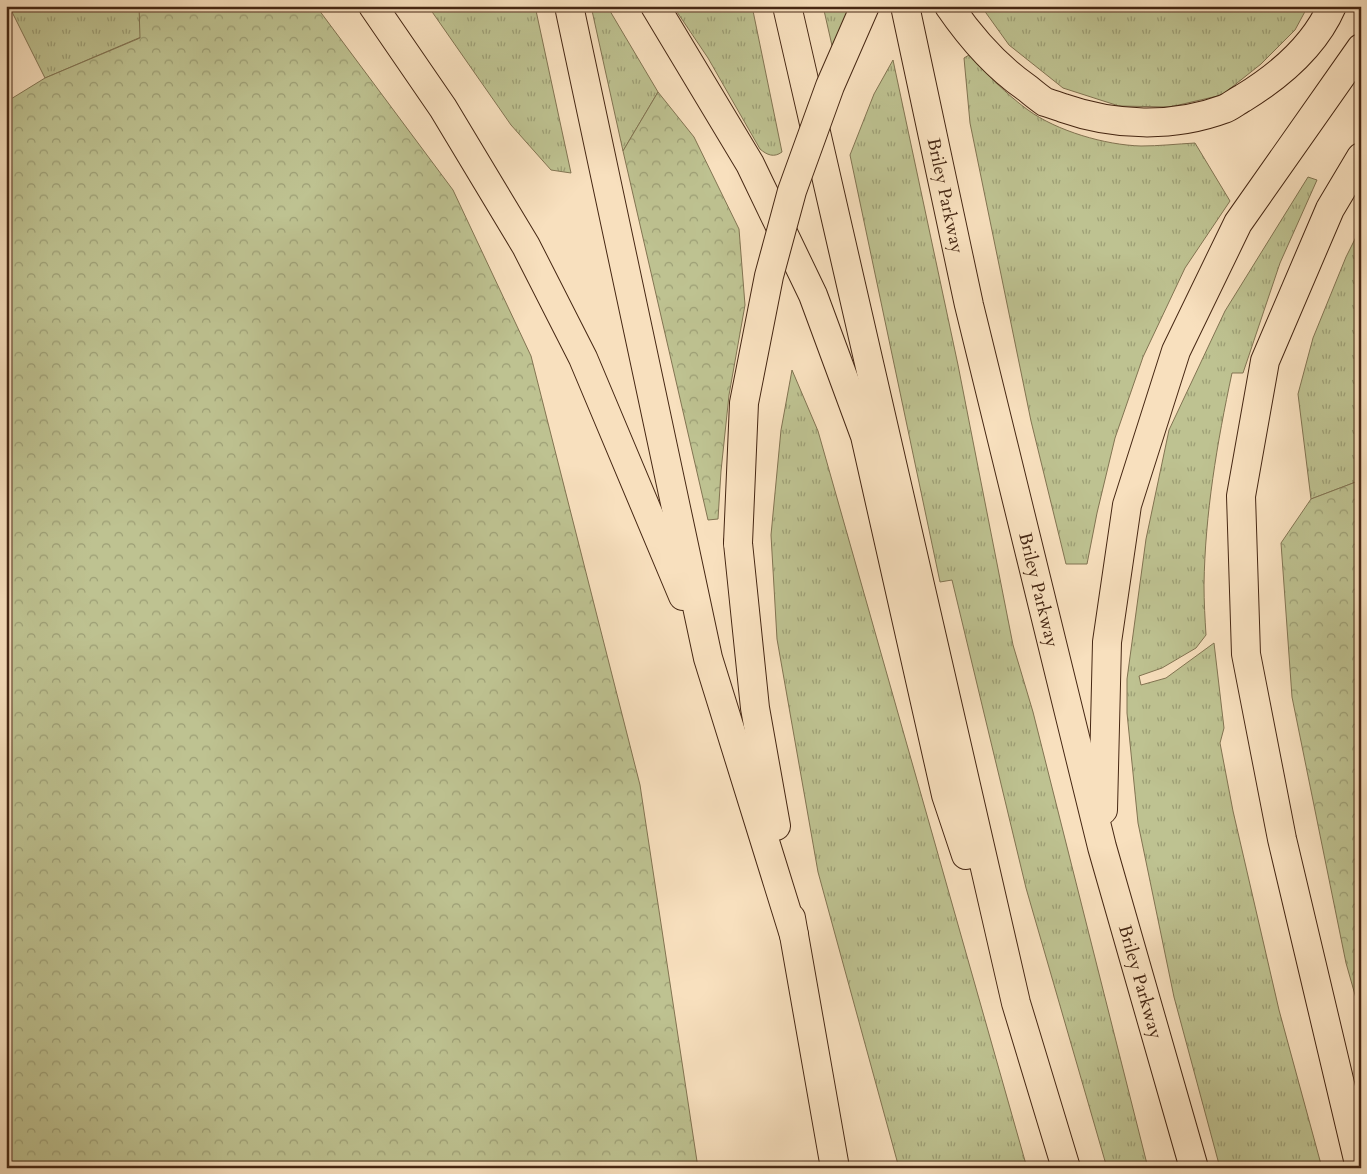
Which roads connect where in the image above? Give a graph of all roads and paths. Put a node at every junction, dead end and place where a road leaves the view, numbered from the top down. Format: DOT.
graph roads {
  1 [pos="373,6"];
  2 [pos="569,6"];
  3 [pos="655,6"];
  4 [pos="787,6"];
  5 [pos="865,6"];
  6 [pos="905,6"];
  7 [pos="949,6"];
  8 [pos="1332,6"];
  9 [pos="1361,48"];
  10 [pos="1361,158"];
  11 [pos="708,658"];
  12 [pos="1102,847"];
  13 [pos="794,935"];
  14 [pos="1016,1003"];
  15 [pos="835,1168"];
  16 [pos="1066,1168"];
  17 [pos="1194,1168"];
  18 [pos="1360,1168"];
  1 -- 11 [label="highway"];
  2 -- 11 [label="highway"];
  3 -- 14 [label="highway"];
  4 -- 14 [label="highway"];
  5 -- 13 [label="highway, bridge"];
  6 -- 12 [label="highway, Briley Parkway"];
  7 -- 8 [label="highway"];
  9 -- 12 [label="highway"];
  10 -- 18 [label="highway"];
  11 -- 13 [label="highway"];
  12 -- 17 [label="highway, Briley Parkway"];
  13 -- 15 [label="highway"];
  14 -- 16 [label="highway"];
}
